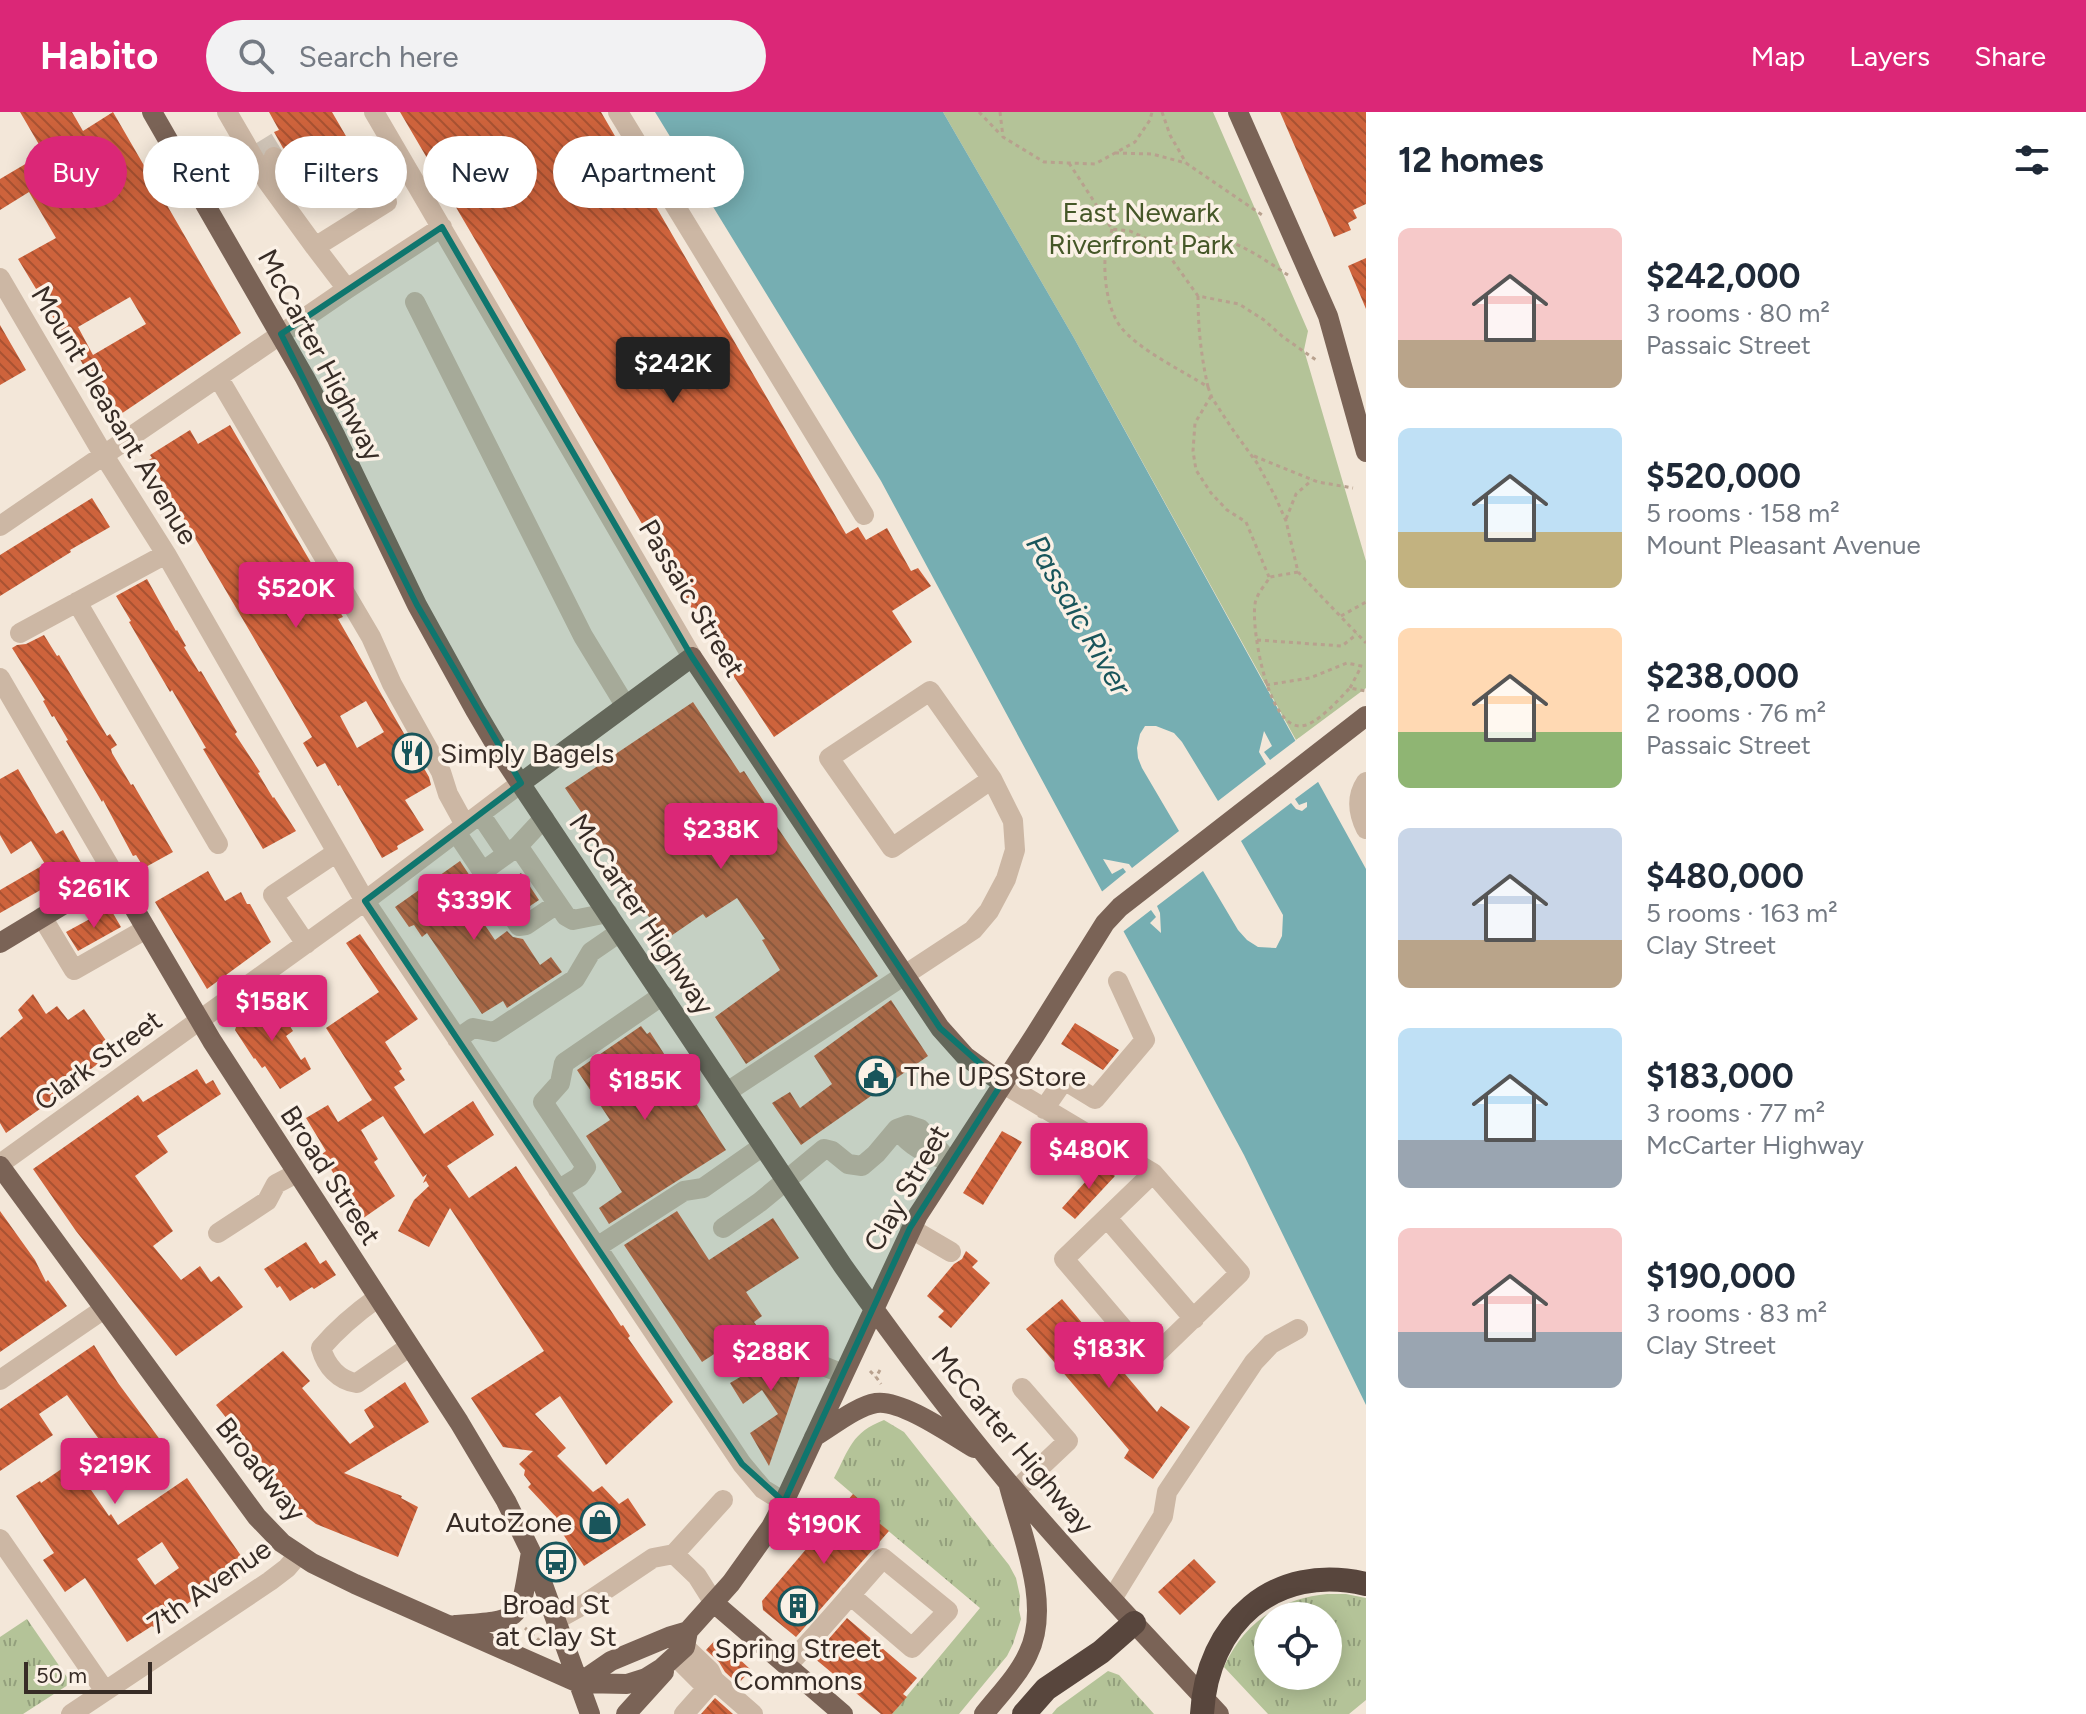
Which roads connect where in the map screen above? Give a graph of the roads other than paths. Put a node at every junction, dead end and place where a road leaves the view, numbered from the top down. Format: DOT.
graph roads {
  1 [pos="152,112"];
  2 [pos="227,112"];
  3 [pos="374,112"];
  4 [pos="618,112"];
  5 [pos="1238,112"];
  6 [pos="238,131"];
  7 [pos="263,139"];
  8 [pos="274,157"];
  9 [pos="267,181"];
  10 [pos="377,208"];
  11 [pos="442,227"];
  12 [pos="315,247"];
  13 [pos="0,278"];
  14 [pos="347,289"];
  15 [pos="415,302"];
  16 [pos="281,334"];
  17 [pos="218,377"];
  18 [pos="1366,452"];
  19 [pos="103,454"];
  20 [pos="864,515"];
  21 [pos="0,526"];
  22 [pos="166,554"];
  23 [pos="77,602"];
  24 [pos="20,633"];
  25 [pos="692,657"];
  26 [pos="0,678"];
  27 [pos="625,705"];
  28 [pos="1366,716"];
  29 [pos="992,779"];
  30 [pos="1366,782"];
  31 [pos="521,783"];
  32 [pos="544,818"];
  33 [pos="467,824"];
  34 [pos="1366,829"];
  35 [pos="218,844"];
  36 [pos="512,850"];
  37 [pos="337,852"];
  38 [pos="482,872"];
  39 [pos="114,874"];
  40 [pos="365,901"];
  41 [pos="557,904"];
  42 [pos="608,913"];
  43 [pos="42,917"];
  44 [pos="146,929"];
  45 [pos="620,932"];
  46 [pos="0,943"];
  47 [pos="306,944"];
  48 [pos="904,975"];
  49 [pos="1118,981"];
  50 [pos="663,995"];
  51 [pos="200,1021"];
  52 [pos="457,1039"];
  53 [pos="1002,1083"];
  54 [pos="727,1092"];
  55 [pos="543,1102"];
  56 [pos="1044,1109"];
  57 [pos="513,1121"];
  58 [pos="763,1146"];
  59 [pos="950,1162"];
  60 [pos="0,1165"];
  61 [pos="297,1173"];
  62 [pos="1153,1173"];
  63 [pos="786,1180"];
  64 [pos="558,1190"];
  65 [pos="1107,1218"];
  66 [pos="723,1228"];
  67 [pos="910,1228"];
  68 [pos="218,1233"];
  69 [pos="597,1247"];
  70 [pos="951,1252"];
  71 [pos="377,1298"];
  72 [pos="104,1309"];
  73 [pos="873,1310"];
  74 [pos="1194,1319"];
  75 [pos="1298,1329"];
  76 [pos="793,1336"];
  77 [pos="409,1347"];
  78 [pos="843,1374"];
  79 [pos="0,1380"];
  80 [pos="1022,1388"];
  81 [pos="814,1437"];
  82 [pos="984,1453"];
  83 [pos="1011,1486"];
  84 [pos="723,1500"];
  85 [pos="784,1502"];
  86 [pos="0,1539"];
  87 [pos="531,1552"];
  88 [pos="674,1554"];
  89 [pos="298,1555"];
  90 [pos="1366,1584"];
  91 [pos="850,1595"];
  92 [pos="1112,1599"];
  93 [pos="714,1603"];
  94 [pos="556,1620"];
  95 [pos="1134,1623"];
  96 [pos="451,1625"];
  97 [pos="683,1645"];
  98 [pos="787,1666"];
  99 [pos="579,1683"];
  100 [pos="710,1684"];
  101 [pos="101,1701"];
  102 [pos="1208,1708"];
  103 [pos="71,1714"];
  104 [pos="590,1714"];
  105 [pos="626,1714"];
  106 [pos="684,1714"];
  107 [pos="753,1714"];
  108 [pos="843,1714"];
  109 [pos="984,1714"];
  110 [pos="1024,1714"];
  1 -- 16 [label="main road, McCarter Highway"];
  2 -- 6 [label="street"];
  3 -- 11 [label="street, Passaic Street"];
  4 -- 20 [label="street"];
  5 -- 18 [label="main road"];
  6 -- 7 [label="street"];
  6 -- 9 [label="street"];
  8 -- 9 [label="street"];
  9 -- 12 [label="street"];
  10 -- 12 [label="street"];
  11 -- 14 [label="street"];
  11 -- 25 [label="street, Passaic Street"];
  12 -- 14 [label="street"];
  13 -- 19 [label="street, Mount Pleasant Avenue"];
  14 -- 16 [label="street"];
  15 -- 27 [label="street"];
  16 -- 17 [label="street"];
  16 -- 31 [label="main road, McCarter Highway"];
  17 -- 19 [label="street"];
  17 -- 33 [label="street"];
  19 -- 21 [label="street"];
  19 -- 22 [label="street, Mount Pleasant Avenue"];
  22 -- 23 [label="street"];
  22 -- 37 [label="street, Mount Pleasant Avenue"];
  23 -- 24 [label="street"];
  23 -- 35 [label="street"];
  25 -- 27 [label="main road, Clark Street"];
  25 -- 48 [label="main road, Passaic Street"];
  26 -- 39 [label="street, Broad Street"];
  27 -- 31 [label="main road, Clark Street"];
  28 -- 53 [label="main road, Clay Street"];
  29 -- 29 [label="street"];
  29 -- 48 [label="street"];
  30 -- 34 [label="street"];
  31 -- 32 [label="main road, McCarter Highway"];
  31 -- 33 [label="street, Clark Street"];
  32 -- 36 [label="street"];
  32 -- 42 [label="main road, McCarter Highway"];
  33 -- 36 [label="street"];
  33 -- 38 [label="street"];
  33 -- 40 [label="street, Clark Street"];
  36 -- 38 [label="street"];
  36 -- 41 [label="street"];
  37 -- 40 [label="street, Mount Pleasant Avenue"];
  37 -- 47 [label="street"];
  38 -- 41 [label="street"];
  39 -- 43 [label="main road"];
  39 -- 44 [label="main road, Broad Street"];
  40 -- 47 [label="street, Clark Street"];
  40 -- 52 [label="street, Mount Pleasant Avenue"];
  41 -- 42 [label="street"];
  42 -- 45 [label="main road, McCarter Highway"];
  43 -- 44 [label="street"];
  43 -- 46 [label="main road"];
  44 -- 51 [label="main road, Broad Street"];
  45 -- 50 [label="main road, McCarter Highway"];
  45 -- 52 [label="street"];
  47 -- 51 [label="street, Clark Street"];
  48 -- 53 [label="main road, Passaic Street"];
  48 -- 54 [label="street"];
  49 -- 56 [label="street"];
  50 -- 54 [label="main road, McCarter Highway"];
  50 -- 55 [label="street"];
  51 -- 60 [label="street, Clark Street"];
  51 -- 61 [label="main road, Broad Street"];
  52 -- 57 [label="street, Mount Pleasant Avenue"];
  53 -- 56 [label="street"];
  53 -- 59 [label="main road, Clay Street"];
  54 -- 58 [label="main road, McCarter Highway"];
  55 -- 57 [label="street"];
  55 -- 64 [label="street"];
  56 -- 62 [label="street"];
  57 -- 64 [label="street, Mount Pleasant Avenue"];
  58 -- 63 [label="main road, McCarter Highway"];
  58 -- 69 [label="street"];
  59 -- 63 [label="street"];
  59 -- 67 [label="main road, Clay Street"];
  60 -- 72 [label="main road, Broadway"];
  61 -- 68 [label="street"];
  61 -- 71 [label="main road, Broad Street"];
  62 -- 65 [label="street"];
  62 -- 74 [label="street"];
  63 -- 66 [label="street"];
  63 -- 73 [label="main road, McCarter Highway"];
  64 -- 69 [label="street, Mount Pleasant Avenue"];
  65 -- 74 [label="street"];
  65 -- 74 [label="street"];
  67 -- 70 [label="street"];
  67 -- 73 [label="main road, Clay Street"];
  69 -- 85 [label="street, Mount Pleasant Avenue"];
  71 -- 77 [label="main road, Broad Street"];
  71 -- 77 [label="street"];
  72 -- 79 [label="street"];
  72 -- 89 [label="main road, Broadway"];
  73 -- 78 [label="main road, Clay Street"];
  73 -- 82 [label="main road, McCarter Highway"];
  75 -- 92 [label="street"];
  76 -- 78 [label="street"];
  77 -- 87 [label="main road, Broad Street"];
  78 -- 81 [label="main road, Clay Street"];
  80 -- 83 [label="street"];
  81 -- 82 [label="main road"];
  81 -- 85 [label="main road, Clay Street"];
  82 -- 83 [label="main road, McCarter Highway"];
  83 -- 92 [label="main road, McCarter Highway"];
  83 -- 109 [label="main road"];
  84 -- 88 [label="street"];
  85 -- 93 [label="main road, Clay Street"];
  86 -- 101 [label="street"];
  87 -- 94 [label="main road, Broad Street"];
  87 -- 96 [label="main road"];
  88 -- 93 [label="street"];
  88 -- 94 [label="street"];
  89 -- 96 [label="main road, Broadway"];
  89 -- 101 [label="street, 7th Avenue"];
  90 -- 102 [label="highway"];
  91 -- 91 [label="street"];
  91 -- 98 [label="street"];
  92 -- 95 [label="main road, McCarter Highway"];
  93 -- 97 [label="main road, Clay Street"];
  93 -- 98 [label="main road"];
  94 -- 99 [label="main road, Broad Street"];
  95 -- 102 [label="main road, McCarter Highway"];
  95 -- 110 [label="highway"];
  96 -- 99 [label="main road, Broadway"];
  97 -- 99 [label="main road, Clay Street"];
  97 -- 99 [label="main road, Clay Street"];
  97 -- 100 [label="street"];
  97 -- 105 [label="main road"];
  98 -- 108 [label="main road"];
  99 -- 104 [label="main road, Broad Street"];
  100 -- 106 [label="street"];
  100 -- 107 [label="street"];
  101 -- 103 [label="street, 7th Avenue"];
}
